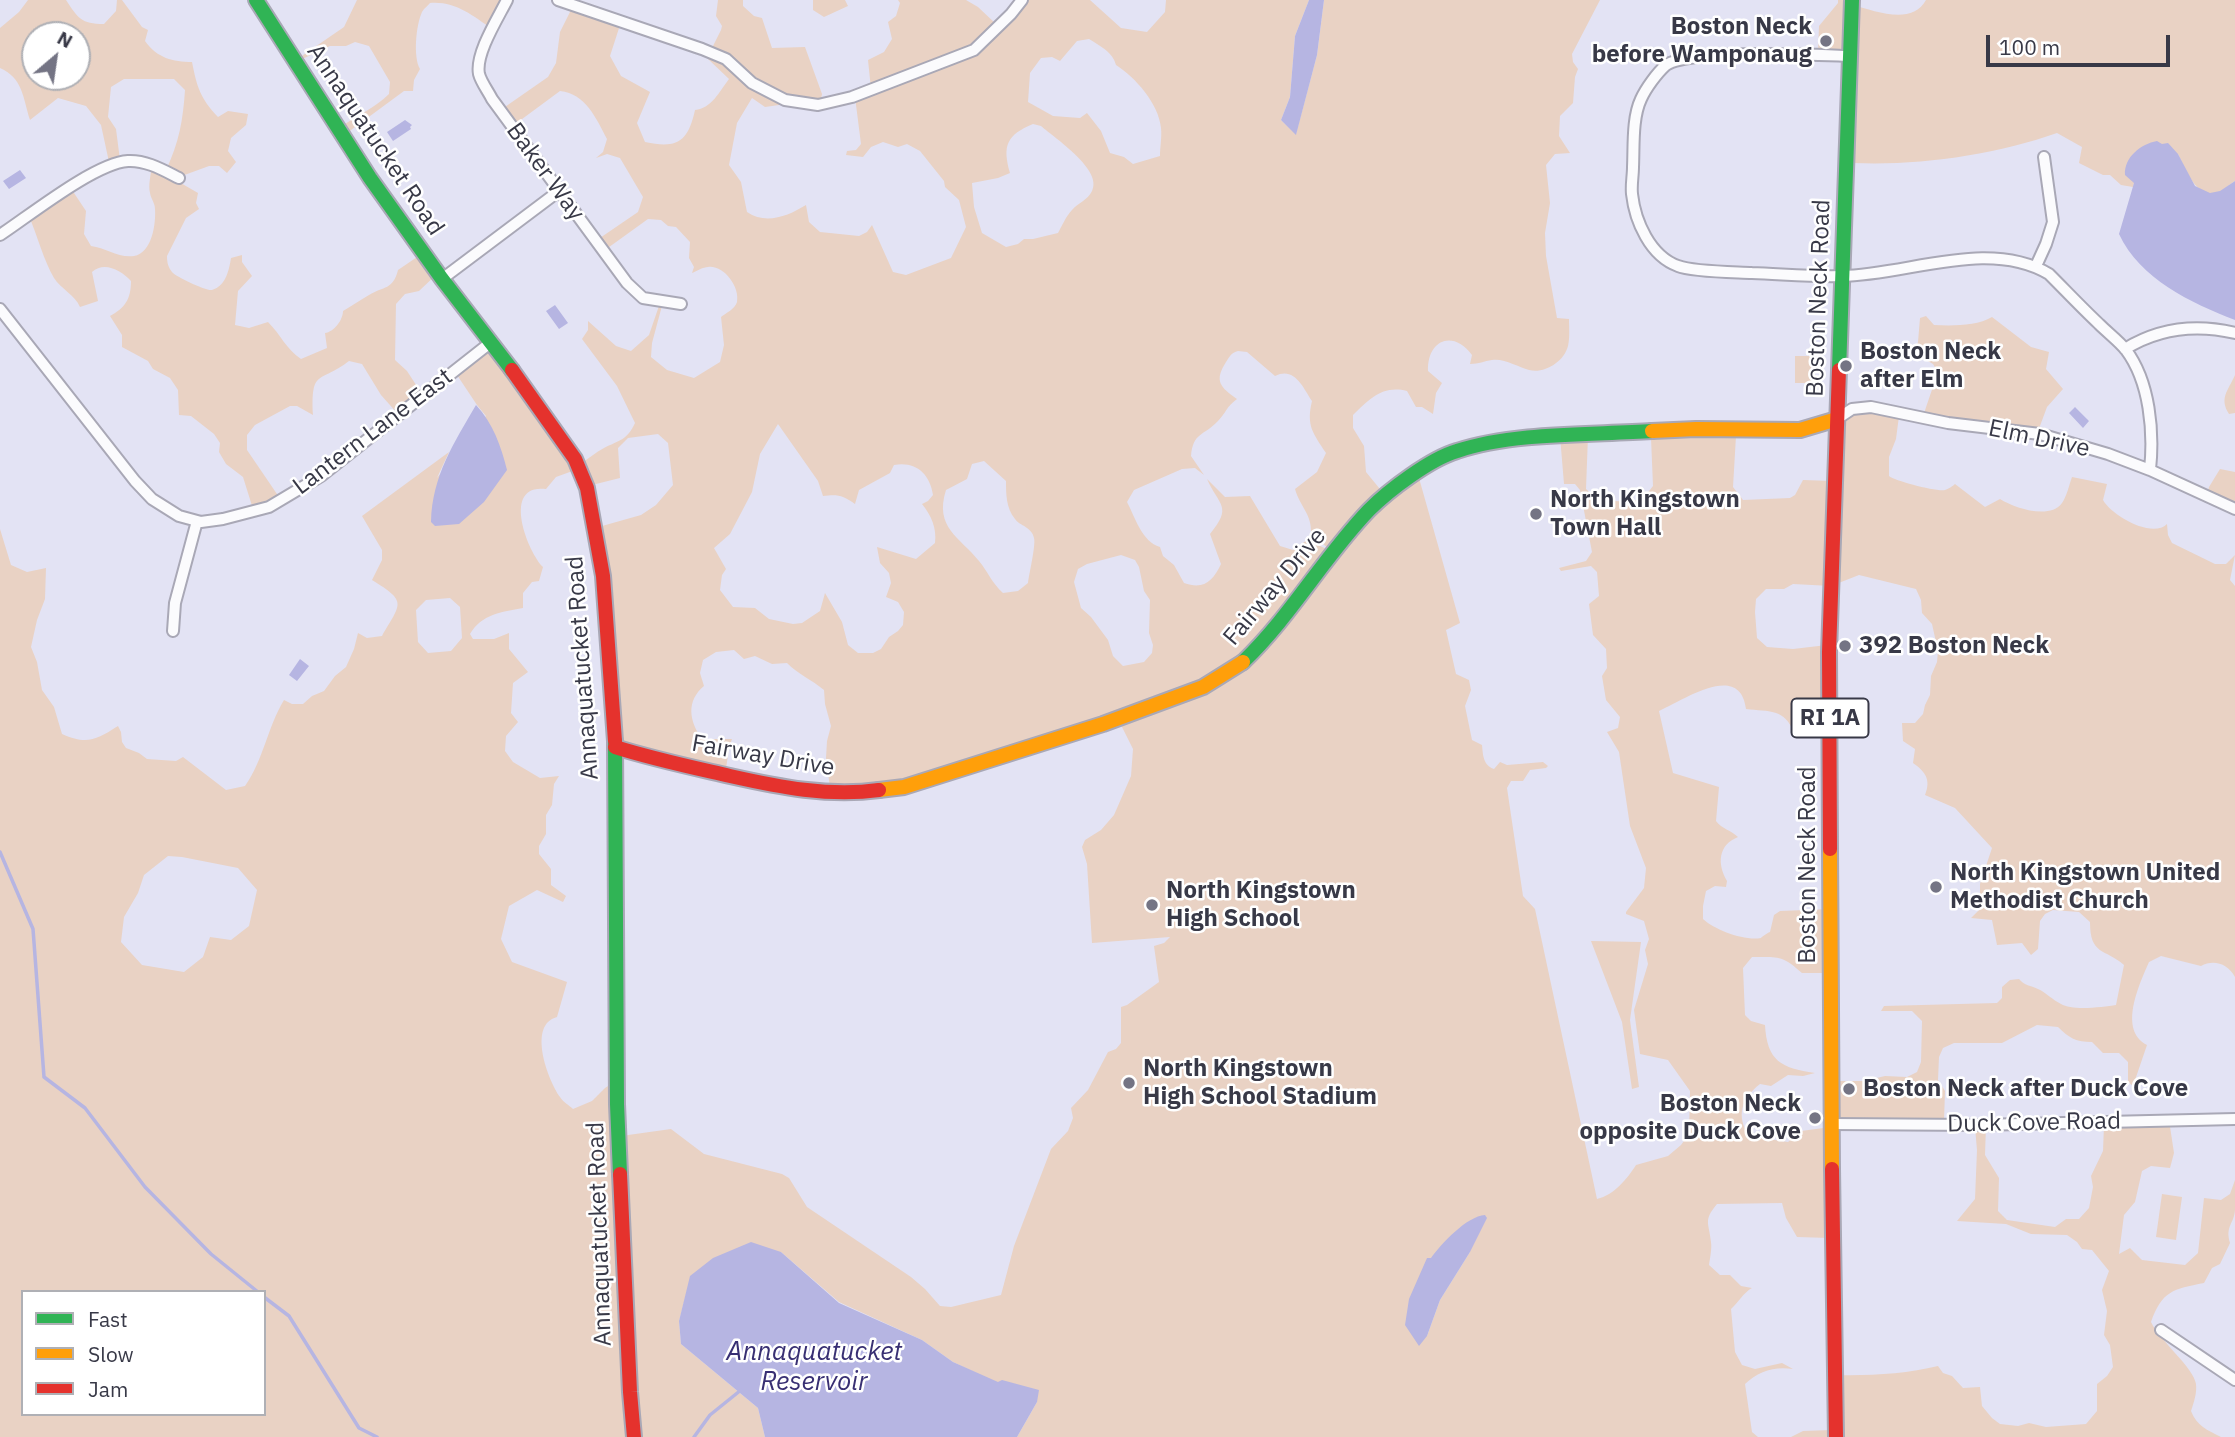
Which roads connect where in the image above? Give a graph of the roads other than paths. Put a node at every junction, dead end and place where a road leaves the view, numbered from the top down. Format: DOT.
graph roads {
  1 [pos="256,0"];
  2 [pos="507,0"];
  3 [pos="558,0"];
  4 [pos="1022,0"];
  5 [pos="1853,0"];
  6 [pos="1850,56"];
  7 [pos="2044,157"];
  8 [pos="179,178"];
  9 [pos="559,191"];
  10 [pos="0,235"];
  11 [pos="2036,266"];
  12 [pos="1843,276"];
  13 [pos="442,279"];
  14 [pos="681,304"];
  15 [pos="0,309"];
  16 [pos="2235,332"];
  17 [pos="490,343"];
  18 [pos="2125,349"];
  19 [pos="1837,419"];
  20 [pos="2150,470"];
  21 [pos="2235,509"];
  22 [pos="197,521"];
  23 [pos="173,631"];
  24 [pos="615,747"];
  25 [pos="2235,1118"];
  26 [pos="1832,1124"];
  27 [pos="2161,1330"];
  28 [pos="2235,1379"];
  29 [pos="634,1437"];
  30 [pos="1836,1437"];
  1 -- 13 [label="street, Annaquatucket Road"];
  2 -- 9 [label="street, Baker Way"];
  3 -- 4 [label="street"];
  5 -- 6 [label="street, Boston Neck Road / RI 1A"];
  6 -- 12 [label="street, Boston Neck Road / RI 1A"];
  6 -- 12 [label="street"];
  7 -- 11 [label="street"];
  8 -- 10 [label="street"];
  9 -- 13 [label="street"];
  9 -- 14 [label="street, Baker Way"];
  11 -- 12 [label="street"];
  11 -- 18 [label="street"];
  12 -- 19 [label="street, Boston Neck Road / RI 1A"];
  13 -- 17 [label="street, Annaquatucket Road"];
  15 -- 22 [label="street"];
  16 -- 18 [label="street"];
  17 -- 22 [label="street, Lantern Lane East"];
  17 -- 24 [label="street, Annaquatucket Road"];
  18 -- 20 [label="street"];
  19 -- 20 [label="street, Elm Drive"];
  19 -- 24 [label="street, Fairway Drive"];
  19 -- 26 [label="street, Boston Neck Road / RI 1A"];
  20 -- 21 [label="street, Elm Drive"];
  22 -- 23 [label="street"];
  24 -- 29 [label="street, Annaquatucket Road"];
  25 -- 26 [label="street, Duck Cove Road"];
  26 -- 30 [label="street, Boston Neck Road / RI 1A"];
  27 -- 28 [label="street"];
}
